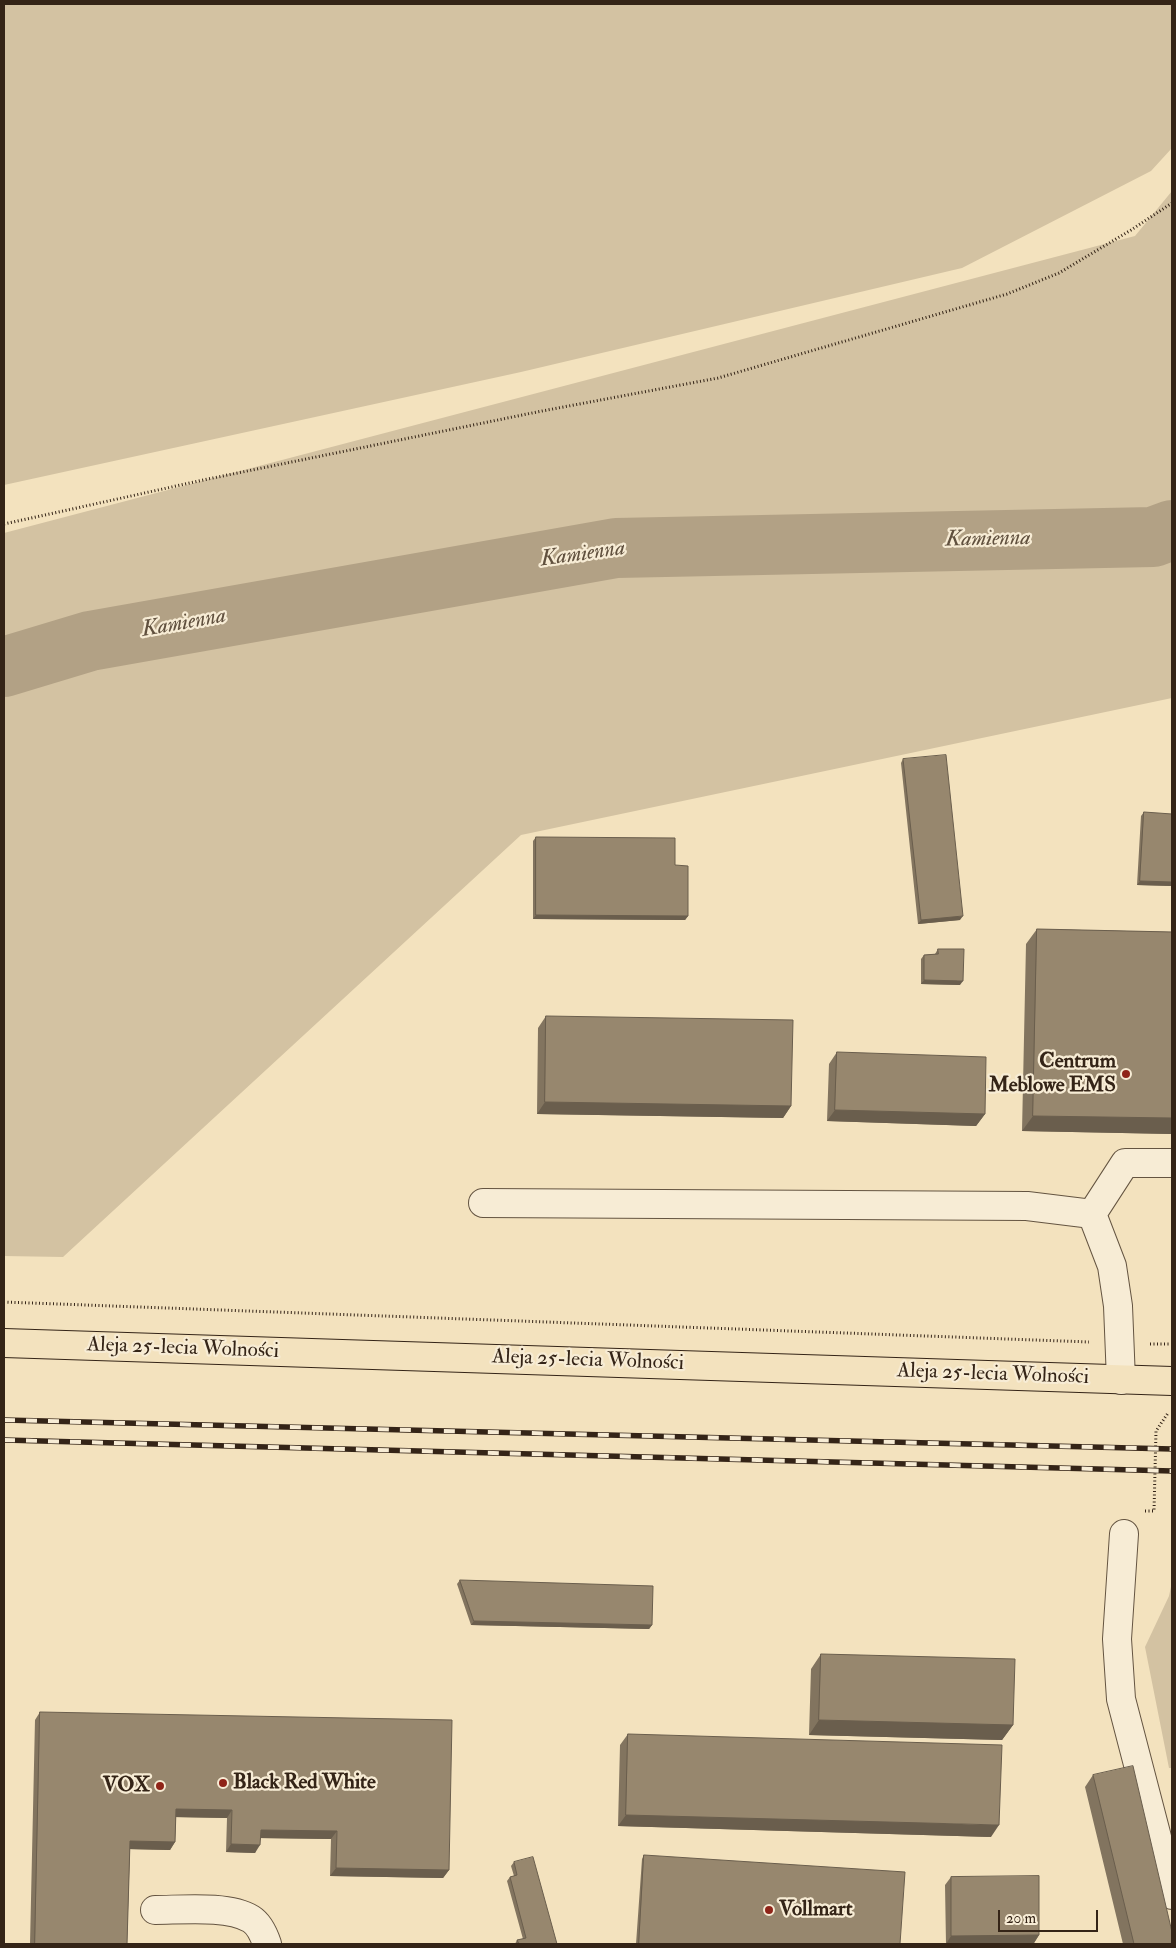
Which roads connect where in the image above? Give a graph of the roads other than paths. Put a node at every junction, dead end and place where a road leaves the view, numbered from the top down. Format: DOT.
graph roads {
  1 [pos="1172,1163"];
  2 [pos="483,1204"];
  3 [pos="1092,1214"];
  4 [pos="4,1343"];
  5 [pos="1121,1380"];
  6 [pos="1172,1381"];
  7 [pos="1124,1534"];
  8 [pos="1172,1895"];
  9 [pos="155,1910"];
  10 [pos="267,1944"];
  1 -- 3 [label="street"];
  2 -- 3 [label="street"];
  3 -- 5 [label="street"];
  4 -- 5 [label="main road, Aleja 25-lecia Wolności"];
  5 -- 6 [label="main road, Aleja 25-lecia Wolności"];
  7 -- 8 [label="street"];
  9 -- 10 [label="street"];
}
